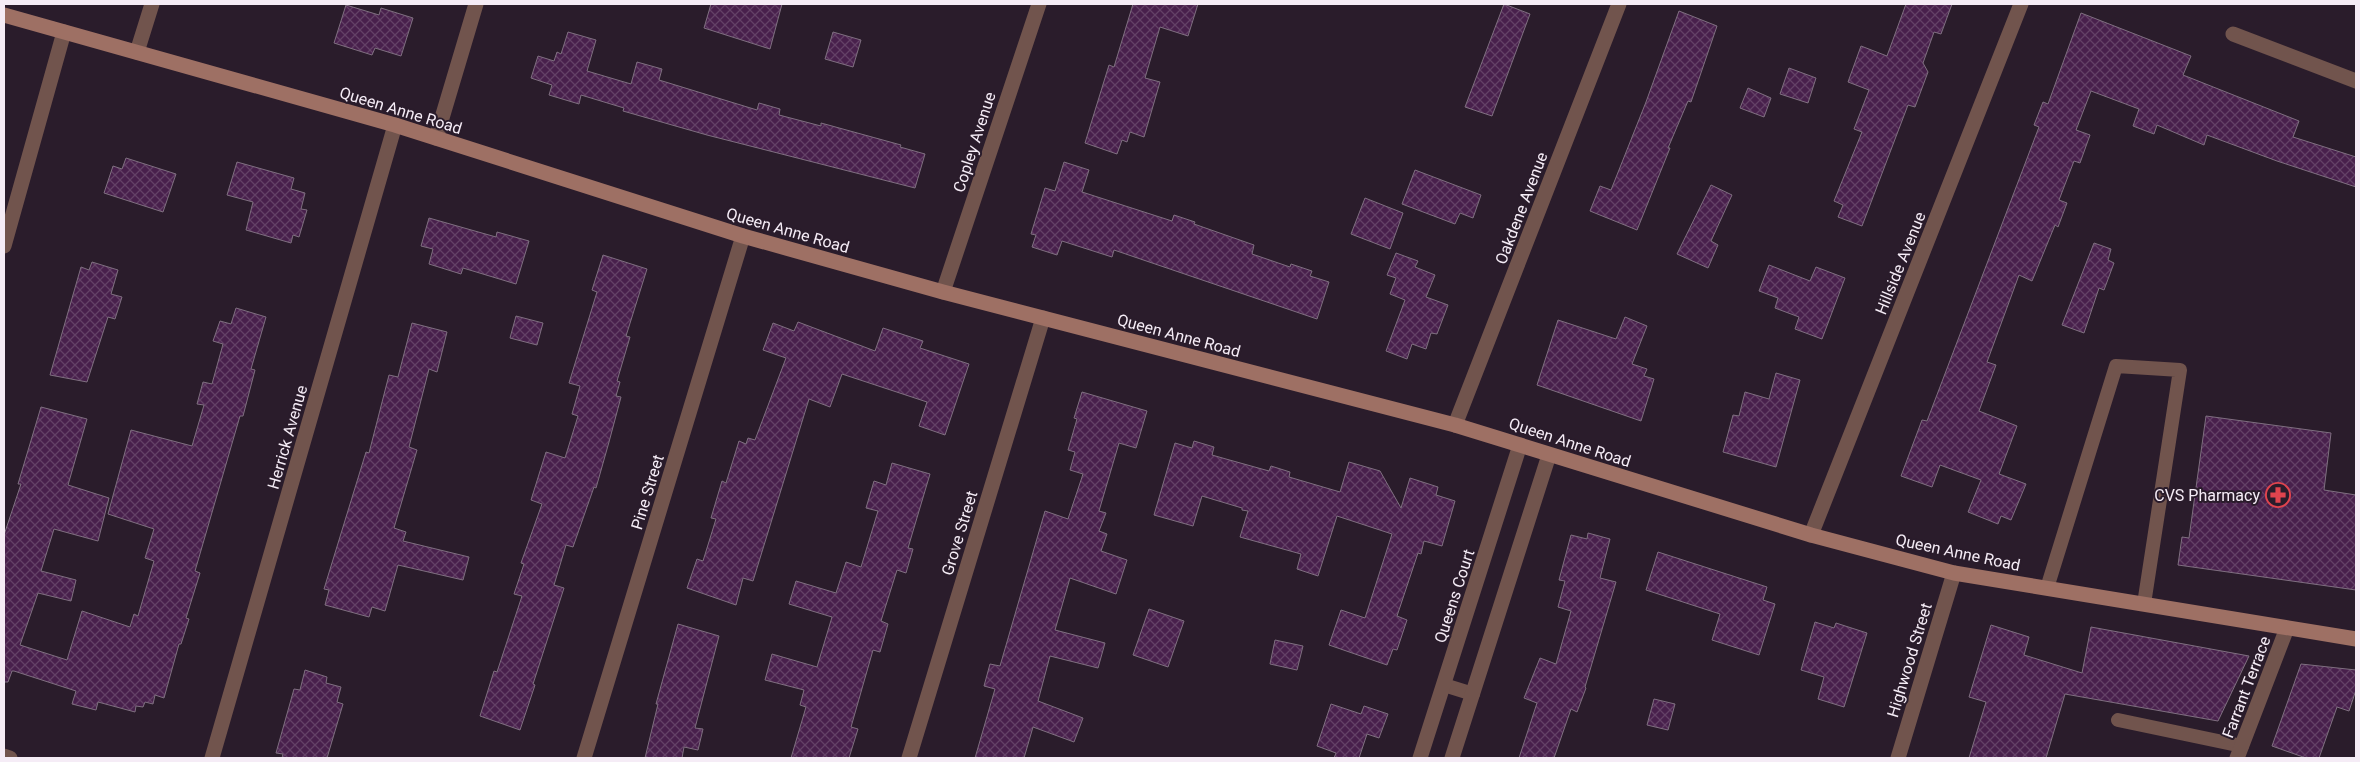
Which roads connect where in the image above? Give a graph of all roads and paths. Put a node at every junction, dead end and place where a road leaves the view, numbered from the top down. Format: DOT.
graph roads {
  1 [pos="152,4"];
  2 [pos="476,4"];
  3 [pos="1039,4"];
  4 [pos="1619,4"];
  5 [pos="2021,4"];
  6 [pos="4,15"];
  7 [pos="64,32"];
  8 [pos="2233,34"];
  9 [pos="137,52"];
  10 [pos="2356,81"];
  11 [pos="395,125"];
  12 [pos="436,138"];
  13 [pos="743,236"];
  14 [pos="4,246"];
  15 [pos="943,292"];
  16 [pos="1043,318"];
  17 [pos="1455,425"];
  18 [pos="1520,445"];
  19 [pos="1549,455"];
  20 [pos="1811,535"];
  21 [pos="1954,573"];
  22 [pos="2047,588"];
  23 [pos="2144,604"];
  24 [pos="2287,628"];
  25 [pos="2356,639"];
  26 [pos="1444,685"];
  27 [pos="1473,694"];
  28 [pos="2118,720"];
  29 [pos="2240,752"];
  30 [pos="4,756"];
  31 [pos="10,758"];
  32 [pos="212,758"];
  33 [pos="584,758"];
  34 [pos="909,758"];
  35 [pos="1420,758"];
  36 [pos="1452,758"];
  37 [pos="1898,758"];
  1 -- 9 [label="street"];
  2 -- 12 [label="street"];
  3 -- 15 [label="street, Copley Avenue"];
  4 -- 17 [label="street, Oakdene Avenue"];
  5 -- 20 [label="street, Hillside Avenue"];
  6 -- 7 [label="street, Queen Anne Road"];
  7 -- 9 [label="street, Queen Anne Road"];
  7 -- 14 [label="street"];
  8 -- 10 [label="street"];
  9 -- 11 [label="street, Queen Anne Road"];
  11 -- 12 [label="street, Queen Anne Road"];
  11 -- 32 [label="street, Herrick Avenue"];
  12 -- 13 [label="street, Queen Anne Road"];
  13 -- 15 [label="street, Queen Anne Road"];
  13 -- 33 [label="street, Pine Street"];
  15 -- 16 [label="street, Queen Anne Road"];
  16 -- 17 [label="street, Queen Anne Road"];
  16 -- 34 [label="street, Grove Street"];
  17 -- 18 [label="street, Queen Anne Road"];
  18 -- 19 [label="street, Queen Anne Road"];
  18 -- 26 [label="street, Queens Court"];
  19 -- 20 [label="street, Queen Anne Road"];
  19 -- 27 [label="street"];
  20 -- 21 [label="street, Queen Anne Road"];
  21 -- 22 [label="street, Queen Anne Road"];
  21 -- 37 [label="street, Highwood Street"];
  22 -- 23 [label="street, Queen Anne Road"];
  22 -- 23 [label="lane"];
  23 -- 24 [label="street, Queen Anne Road"];
  24 -- 25 [label="street, Queen Anne Road"];
  24 -- 29 [label="street, Farrant Terrace"];
  26 -- 27 [label="lane"];
  26 -- 35 [label="street, Queens Court"];
  27 -- 36 [label="street"];
  28 -- 29 [label="lane"];
  30 -- 31 [label="street"];
}
